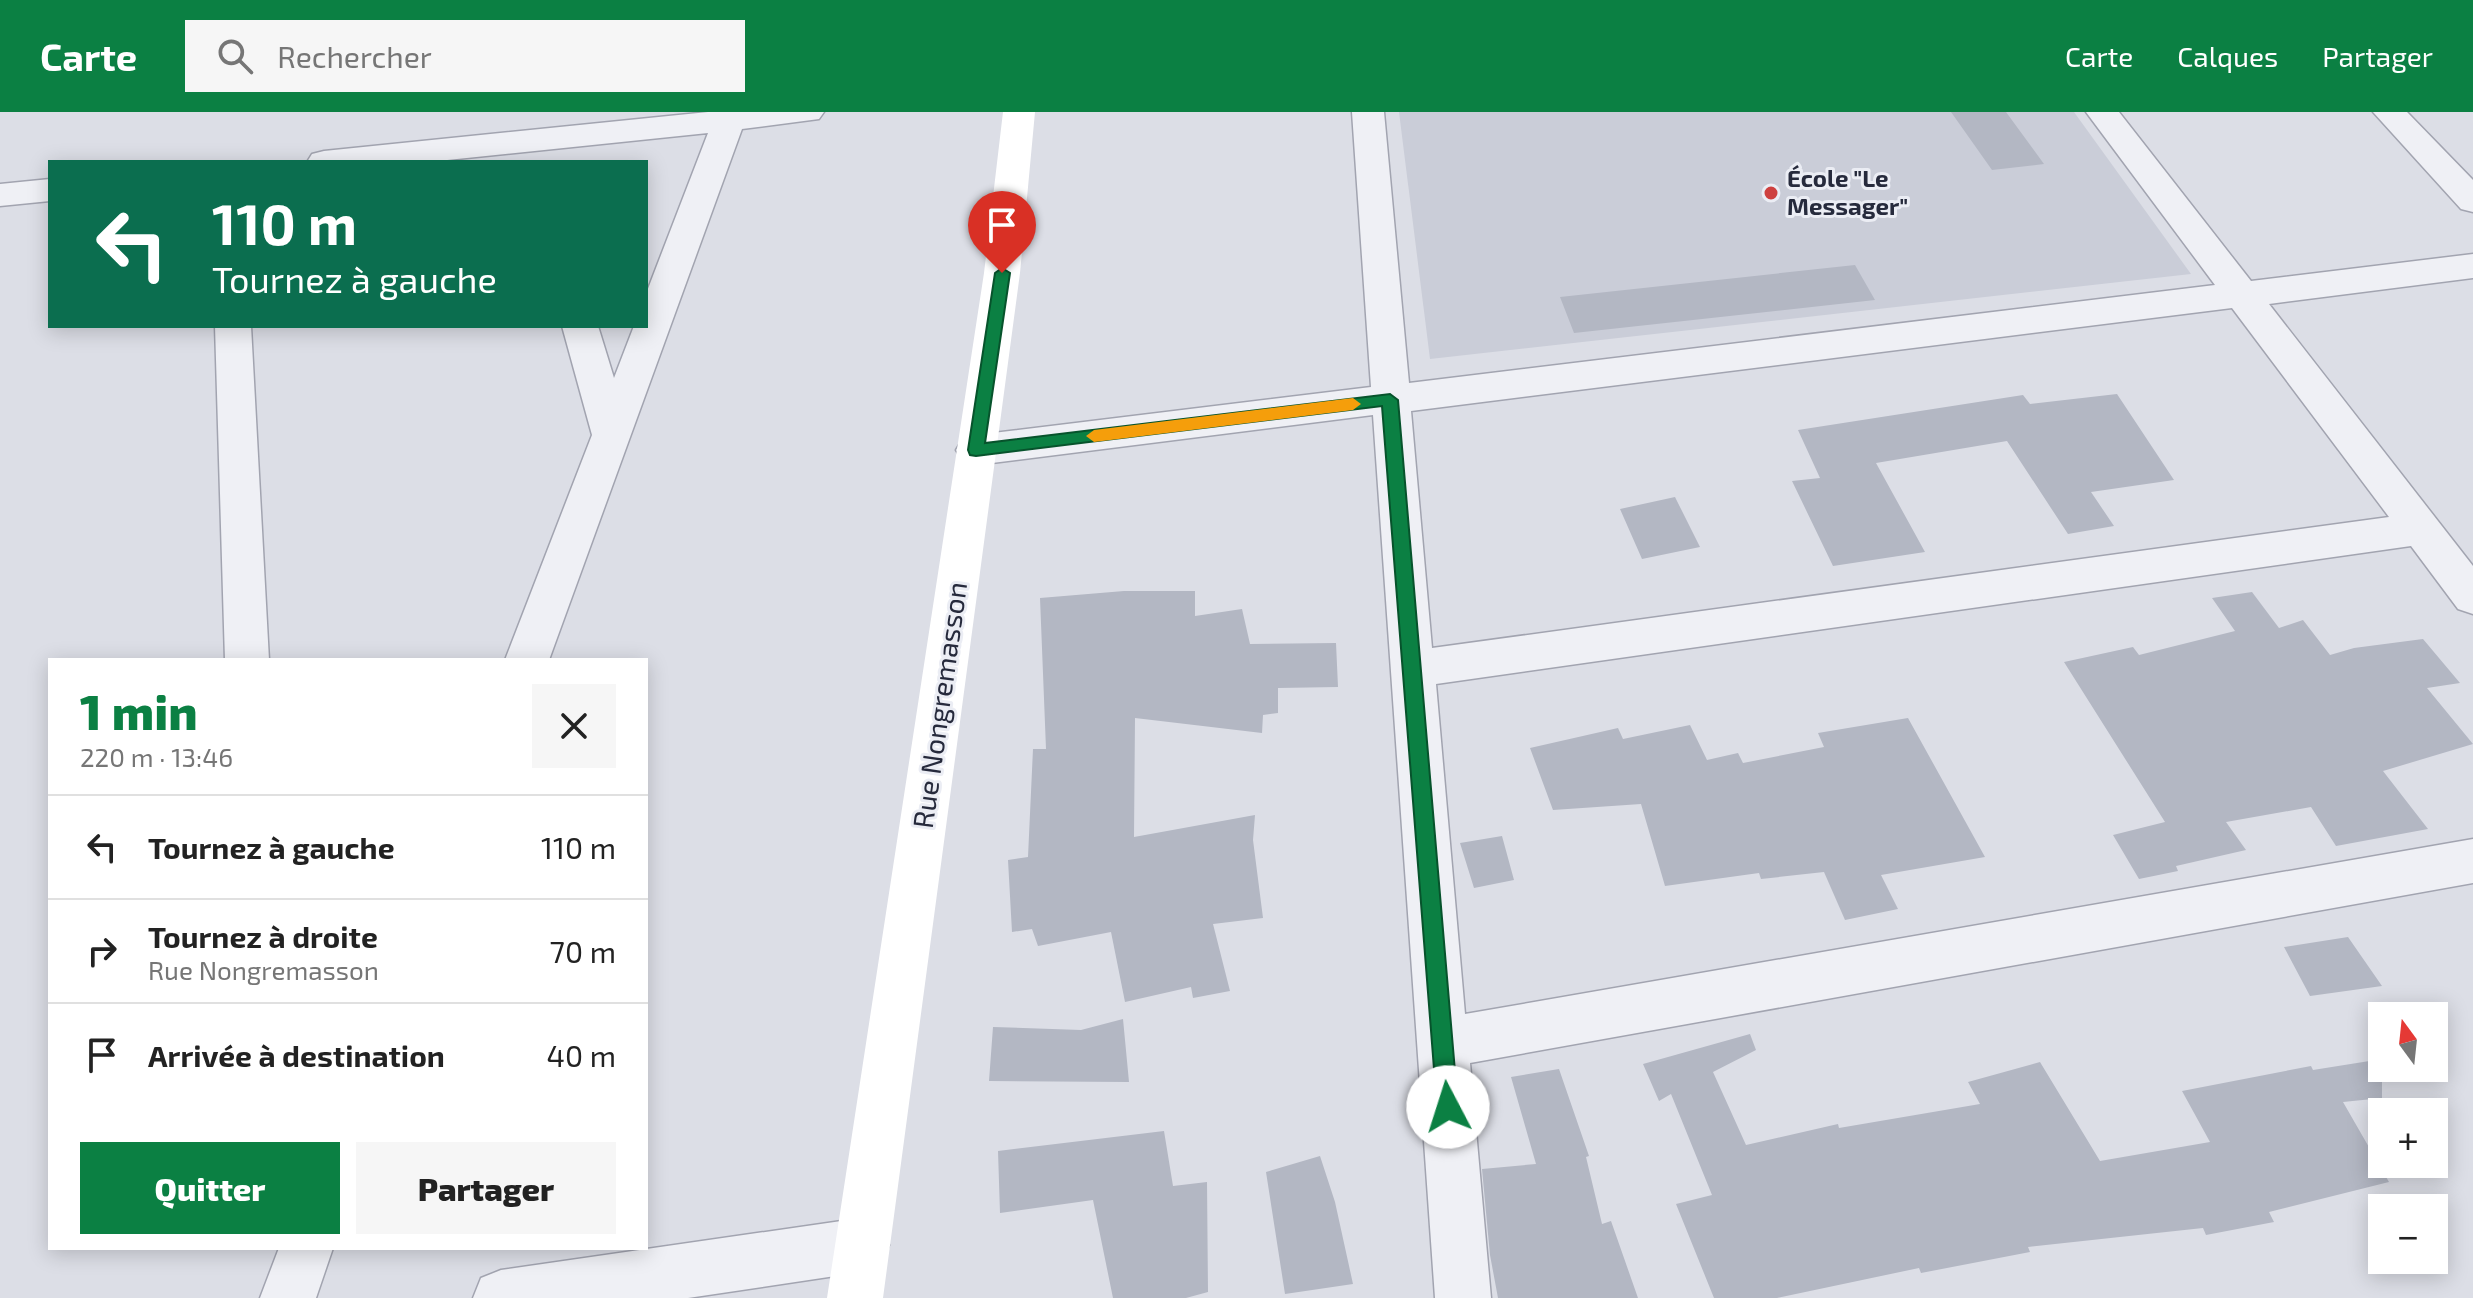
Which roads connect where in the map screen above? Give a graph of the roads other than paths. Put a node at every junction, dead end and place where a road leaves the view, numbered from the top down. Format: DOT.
graph roads {
  1 [pos="808,112"];
  2 [pos="1019,112"];
  3 [pos="1368,112"];
  4 [pos="2102,112"];
  5 [pos="2389,112"];
  6 [pos="729,120"];
  7 [pos="530,152"];
  8 [pos="365,160"];
  9 [pos="48,190"];
  10 [pos="0,195"];
  11 [pos="2473,201"];
  12 [pos="2473,266"];
  13 [pos="2242,294"];
  14 [pos="233,328"];
  15 [pos="581,328"];
  16 [pos="1390,400"];
  17 [pos="611,435"];
  18 [pos="976,450"];
  19 [pos="2421,529"];
  20 [pos="2473,597"];
  21 [pos="247,658"];
  22 [pos="528,658"];
  23 [pos="1412,669"];
  24 [pos="2473,861"];
  25 [pos="1442,1043"];
  26 [pos="862,1245"];
  27 [pos="501,1298"];
  28 [pos="855,1298"];
  29 [pos="1463,1298"];
  1 -- 6 [label="street"];
  2 -- 18 [label="street, Rue Nongremasson"];
  3 -- 16 [label="street"];
  4 -- 13 [label="street"];
  5 -- 11 [label="street"];
  6 -- 7 [label="street"];
  6 -- 17 [label="street"];
  7 -- 8 [label="street"];
  9 -- 10 [label="street"];
  12 -- 13 [label="street"];
  13 -- 16 [label="street"];
  13 -- 19 [label="street"];
  14 -- 21 [label="street"];
  15 -- 17 [label="street"];
  16 -- 18 [label="street"];
  16 -- 23 [label="street"];
  17 -- 22 [label="street"];
  18 -- 26 [label="street, Rue Nongremasson"];
  19 -- 20 [label="street"];
  19 -- 23 [label="street"];
  23 -- 25 [label="street"];
  24 -- 25 [label="street"];
  25 -- 29 [label="street"];
  26 -- 27 [label="street"];
  26 -- 28 [label="street, Rue Nongremasson"];
}
